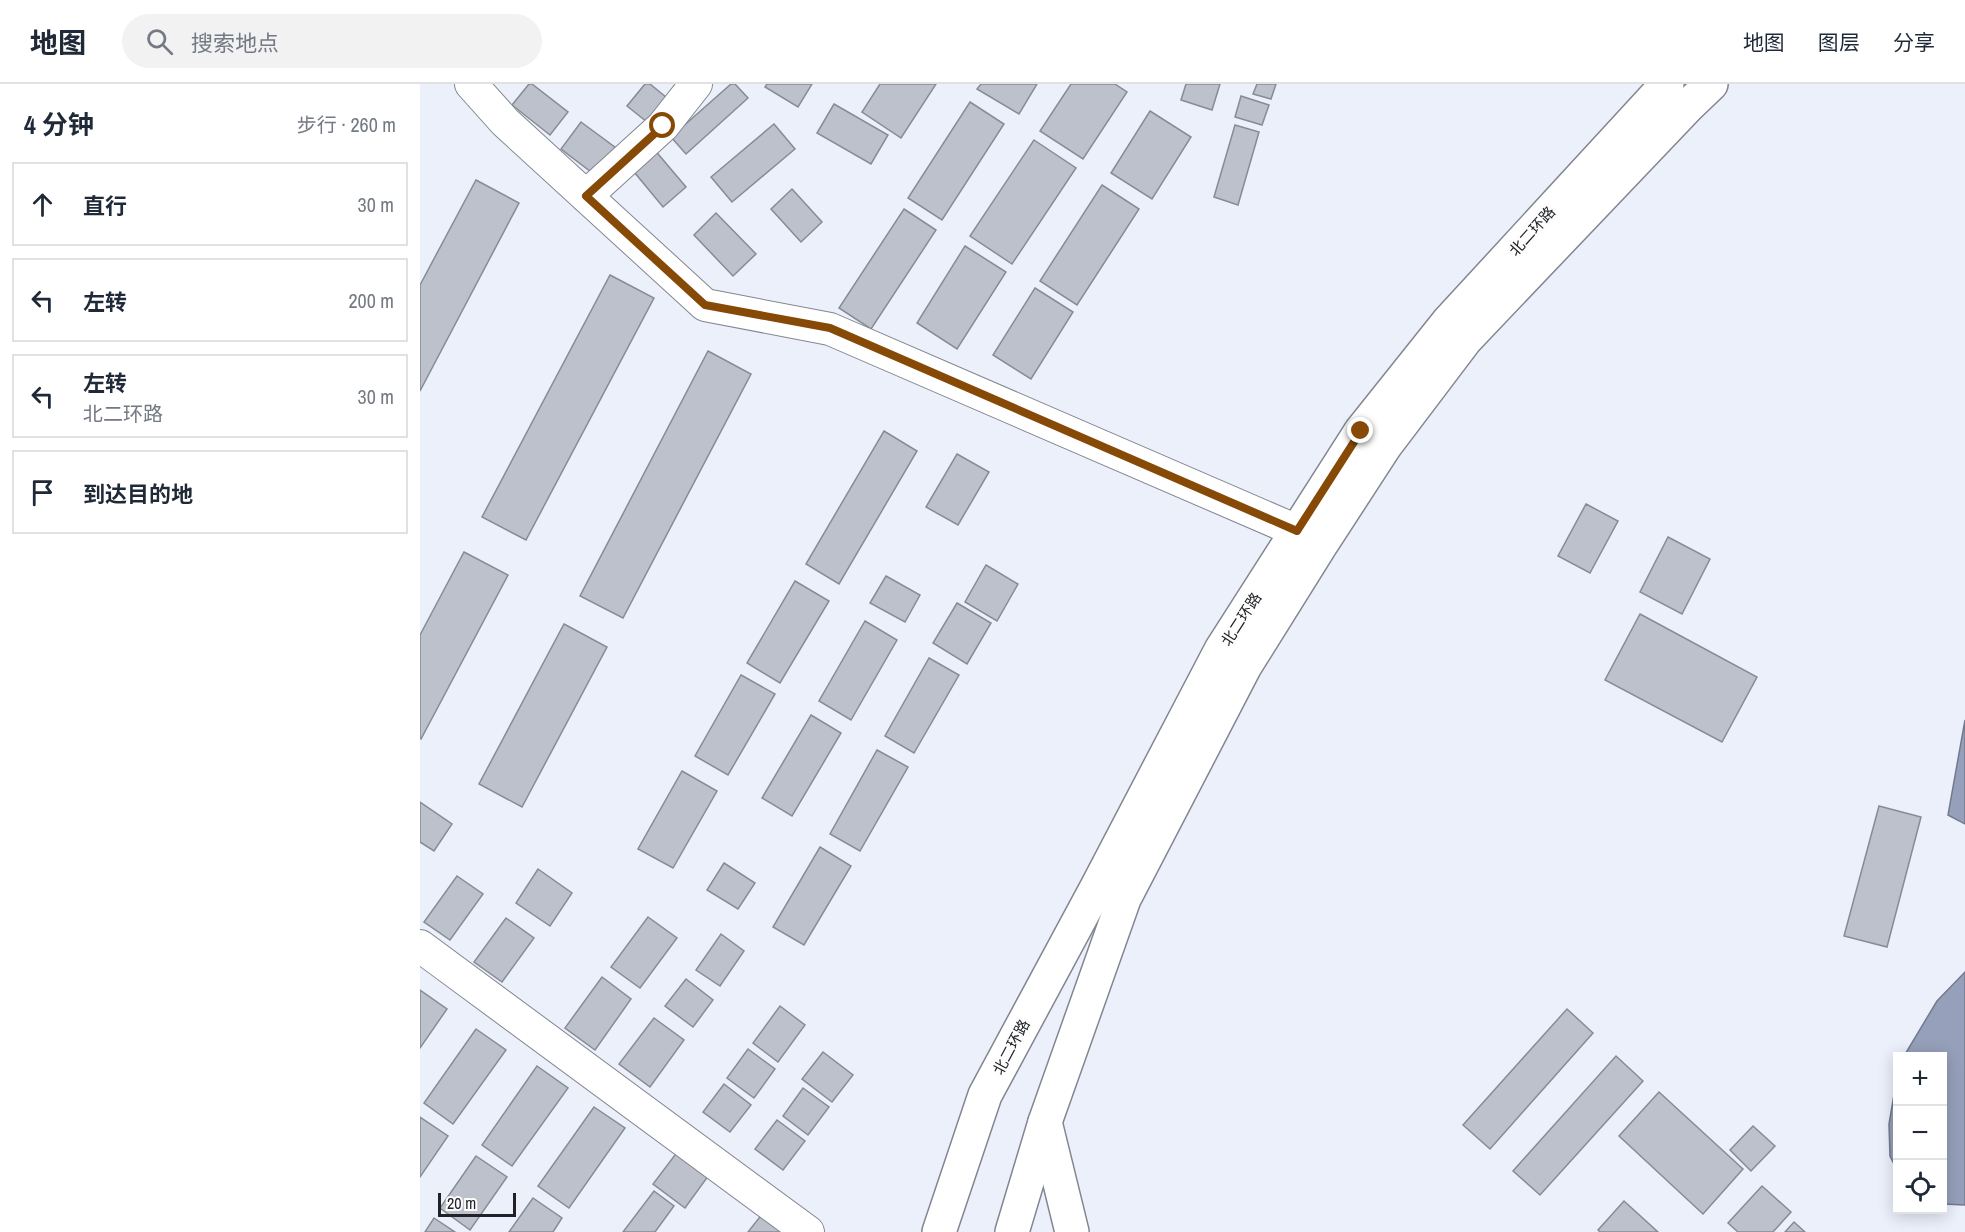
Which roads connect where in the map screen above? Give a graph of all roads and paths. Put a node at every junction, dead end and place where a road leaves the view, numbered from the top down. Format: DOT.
graph roads {
  1 [pos="471,84"];
  2 [pos="696,84"];
  3 [pos="1667,84"];
  4 [pos="1712,84"];
  5 [pos="586,196"];
  6 [pos="1297,531"];
  7 [pos="420,946"];
  8 [pos="1045,1122"];
  9 [pos="807,1232"];
  10 [pos="939,1232"];
  11 [pos="1012,1232"];
  12 [pos="1072,1232"];
  1 -- 5 [label="street"];
  2 -- 5 [label="street"];
  3 -- 6 [label="main road, 北二环路"];
  4 -- 8 [label="main road, 北二环路"];
  5 -- 6 [label="street"];
  6 -- 10 [label="main road, 北二环路"];
  7 -- 9 [label="street"];
  8 -- 11 [label="main road, 北二环路"];
  8 -- 12 [label="main road"];
}
